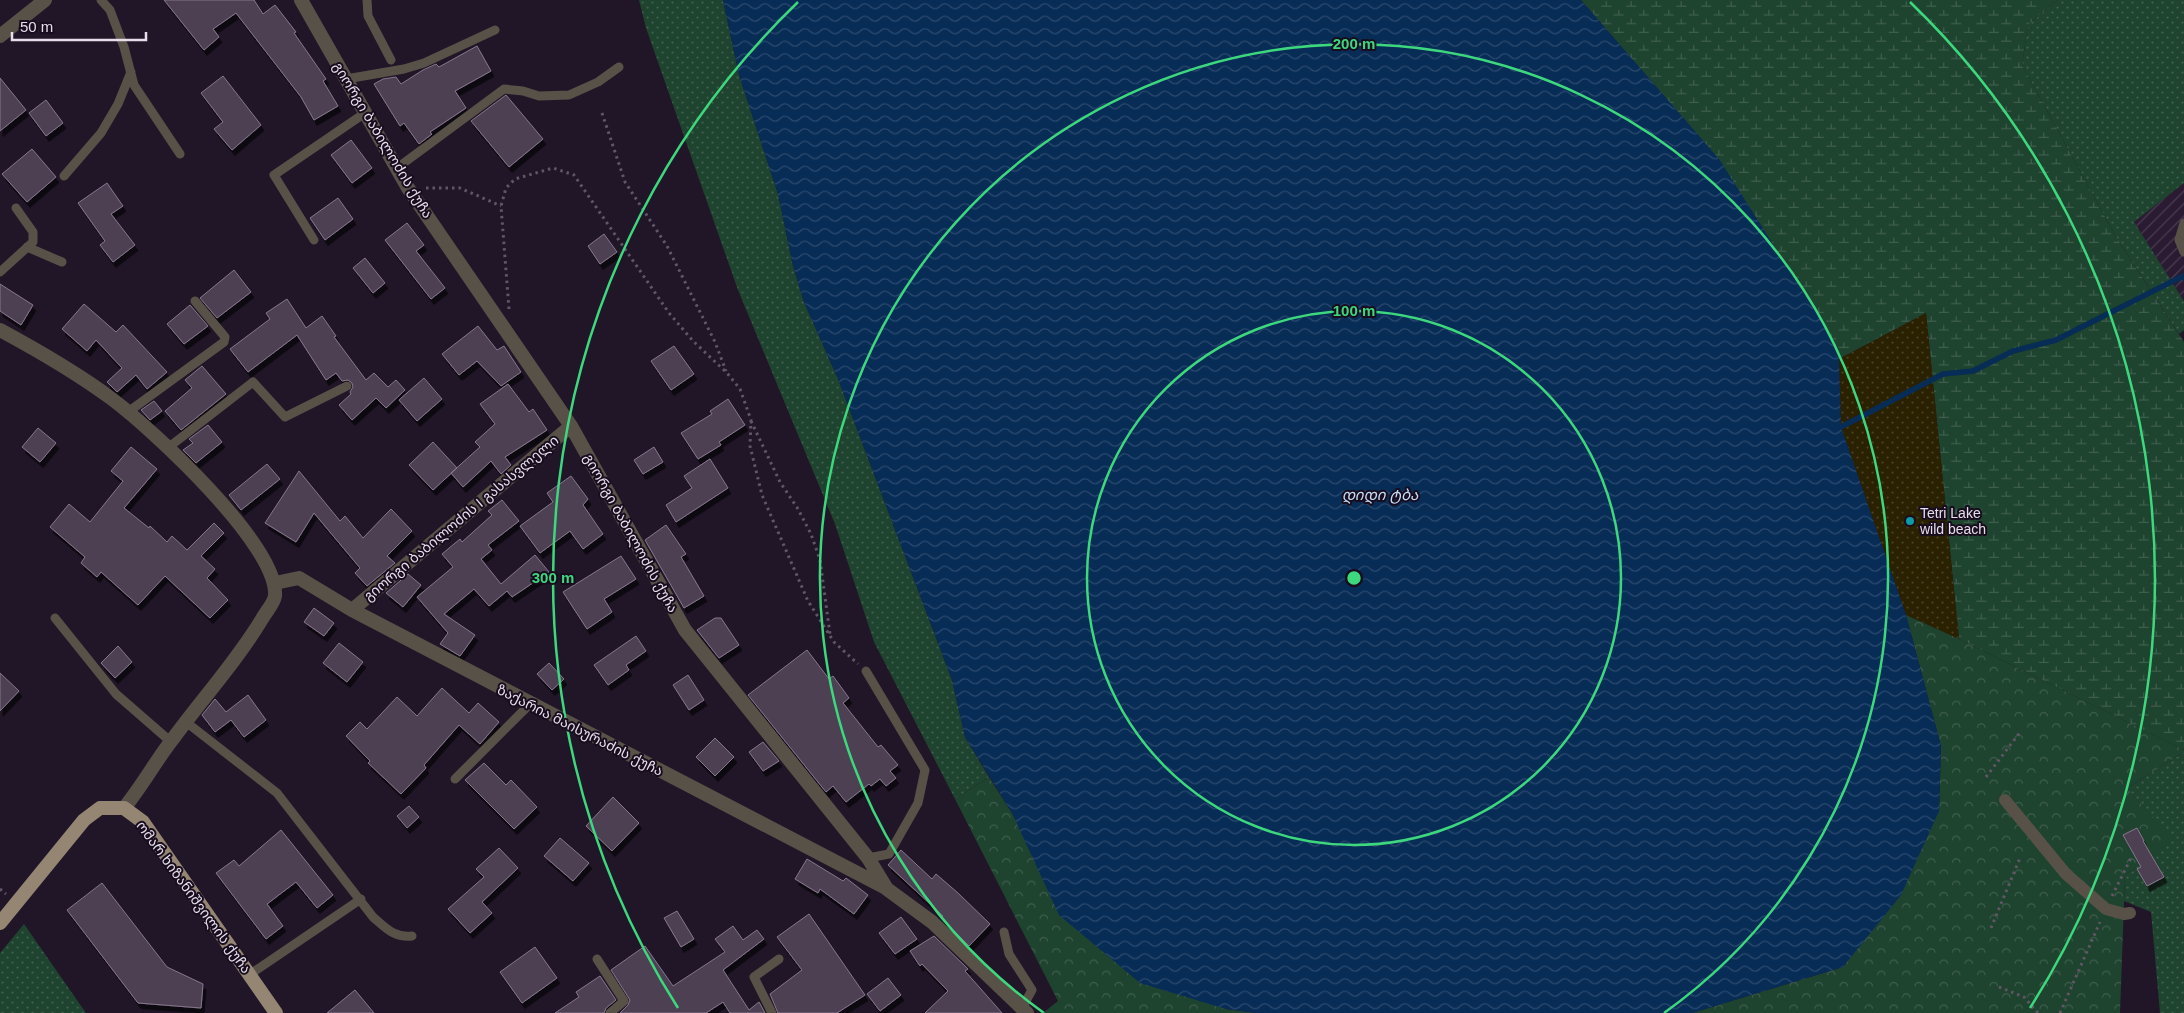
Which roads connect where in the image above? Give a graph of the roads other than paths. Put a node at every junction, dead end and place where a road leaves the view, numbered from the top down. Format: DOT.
graph roads {
  1 [pos="45,0"];
  2 [pos="101,0"];
  3 [pos="301,0"];
  4 [pos="367,0"];
  5 [pos="495,30"];
  6 [pos="0,36"];
  7 [pos="391,60"];
  8 [pos="619,67"];
  9 [pos="131,72"];
  10 [pos="346,79"];
  11 [pos="365,113"];
  12 [pos="180,154"];
  13 [pos="397,168"];
  14 [pos="64,176"];
  15 [pos="16,208"];
  16 [pos="2184,223"];
  17 [pos="314,240"];
  18 [pos="27,247"];
  19 [pos="2184,252"];
  20 [pos="62,262"];
  21 [pos="0,272"];
  22 [pos="195,301"];
  23 [pos="0,330"];
  24 [pos="348,386"];
  25 [pos="128,412"];
  26 [pos="571,426"];
  27 [pos="169,447"];
  28 [pos="274,583"];
  29 [pos="352,610"];
  30 [pos="55,618"];
  31 [pos="866,671"];
  32 [pos="530,704"];
  33 [pos="186,722"];
  34 [pos="170,742"];
  35 [pos="455,779"];
  36 [pos="2005,800"];
  37 [pos="124,808"];
  38 [pos="868,858"];
  39 [pos="887,889"];
  40 [pos="361,899"];
  41 [pos="2130,913"];
  42 [pos="0,923"];
  43 [pos="1004,932"];
  44 [pos="412,936"];
  45 [pos="597,959"];
  46 [pos="779,959"];
  47 [pos="250,975"];
  48 [pos="1024,1011"];
  49 [pos="276,1013"];
  50 [pos="610,1013"];
  51 [pos="772,1013"];
  1 -- 6 [label="street"];
  2 -- 9 [label="lane"];
  3 -- 10 [label="street, გიორგი ბაბილოძის ქუჩა"];
  4 -- 7 [label="lane"];
  5 -- 10 [label="lane"];
  8 -- 13 [label="lane"];
  9 -- 12 [label="lane"];
  9 -- 14 [label="lane"];
  10 -- 11 [label="street, გიორგი ბაბილოძის ქუჩა"];
  11 -- 13 [label="street, გიორგი ბაბილოძის ქუჩა"];
  11 -- 17 [label="lane"];
  13 -- 26 [label="street, გიორგი ბაბილოძის ქუჩა"];
  15 -- 18 [label="lane"];
  16 -- 19 [label="lane"];
  18 -- 20 [label="lane"];
  18 -- 21 [label="lane"];
  22 -- 25 [label="lane"];
  23 -- 25 [label="street"];
  24 -- 27 [label="lane"];
  25 -- 27 [label="street"];
  26 -- 29 [label="street, გიორგი ბაბილოძის I გასასვლელი"];
  26 -- 38 [label="street, გიორგი ბაბილოძის ქუჩა"];
  27 -- 28 [label="street"];
  28 -- 29 [label="street, ზაქარია მაისურაძის ქუჩა"];
  28 -- 33 [label="street"];
  29 -- 32 [label="street, ზაქარია მაისურაძის ქუჩა"];
  30 -- 34 [label="lane"];
  31 -- 38 [label="lane"];
  32 -- 35 [label="lane"];
  32 -- 39 [label="street, ზაქარია მაისურაძის ქუჩა"];
  33 -- 34 [label="street"];
  33 -- 40 [label="lane"];
  34 -- 37 [label="street"];
  36 -- 41 [label="street"];
  37 -- 42 [label="main road"];
  37 -- 47 [label="main road, ომარ ხიზანიშვილის ქუჩა"];
  38 -- 39 [label="street, გიორგი ბაბილოძის ქუჩა"];
  39 -- 48 [label="street, გიორგი ბაბილოძის ქუჩა"];
  40 -- 44 [label="lane"];
  40 -- 47 [label="lane"];
  43 -- 48 [label="lane"];
  45 -- 50 [label="lane"];
  46 -- 51 [label="lane"];
  47 -- 49 [label="main road, ომარ ხიზანიშვილის ქუჩა"];
}
